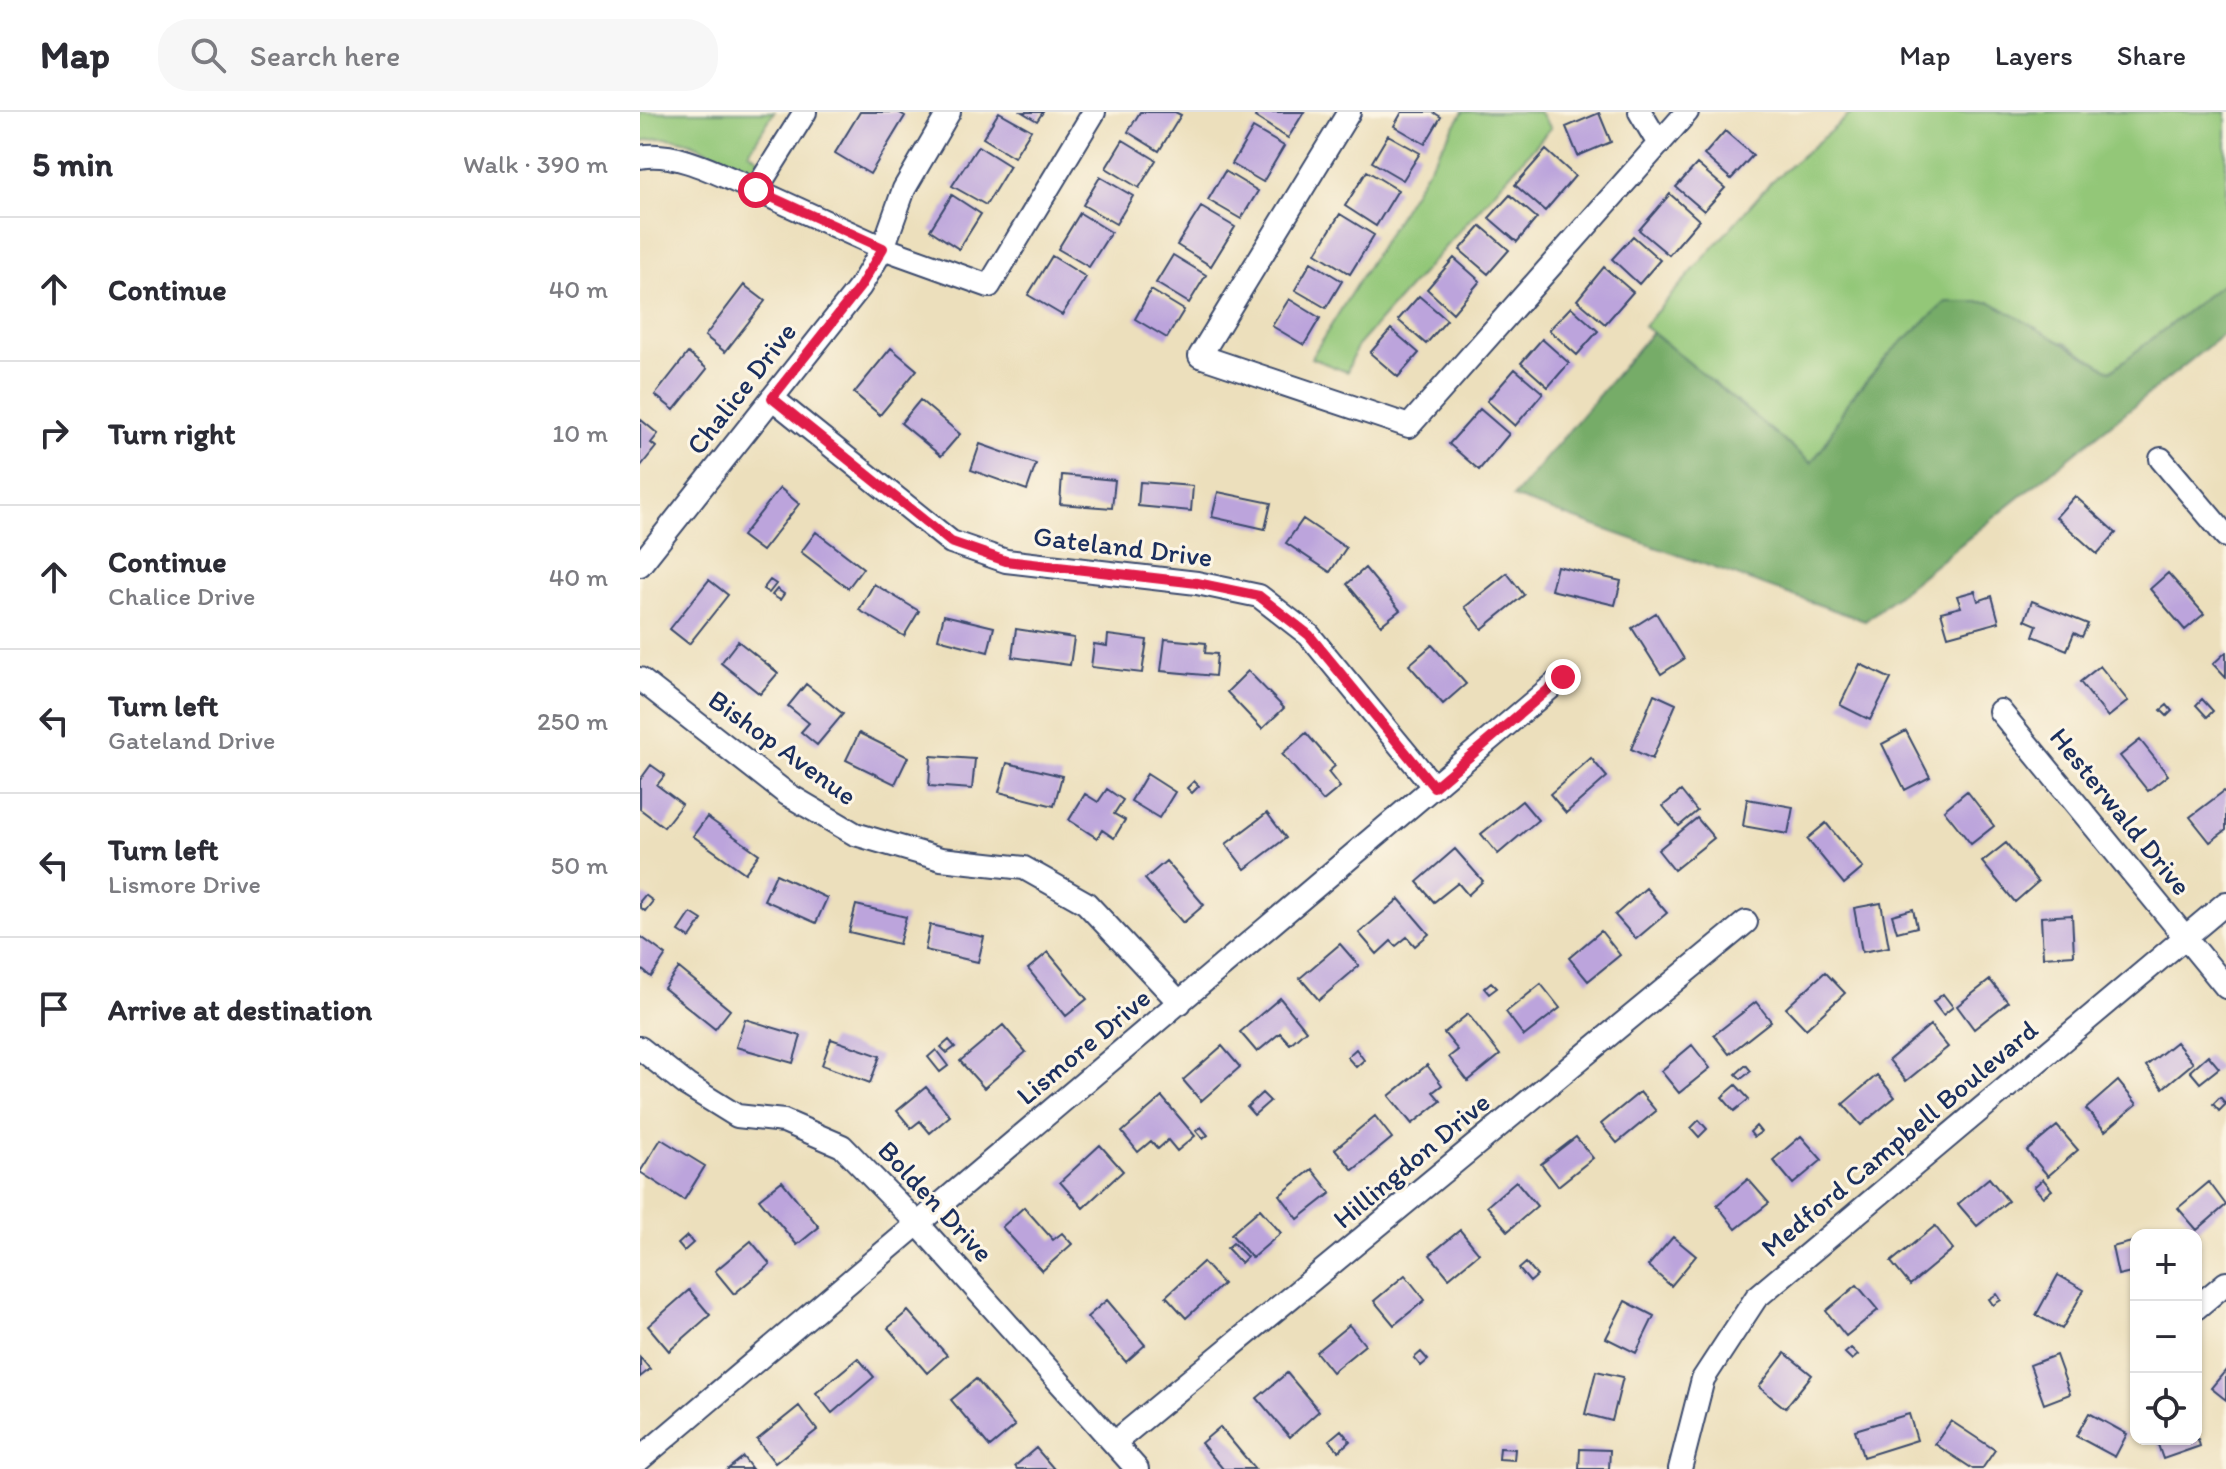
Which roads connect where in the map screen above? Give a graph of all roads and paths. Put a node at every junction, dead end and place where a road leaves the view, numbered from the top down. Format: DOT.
graph roads {
  1 [pos="805,112"];
  2 [pos="949,112"];
  3 [pos="1094,112"];
  4 [pos="1349,112"];
  5 [pos="1640,112"];
  6 [pos="1687,112"];
  7 [pos="1659,144"];
  8 [pos="640,157"];
  9 [pos="756,190"];
  10 [pos="883,248"];
  11 [pos="772,398"];
  12 [pos="2161,459"];
  13 [pos="2226,536"];
  14 [pos="640,565"];
  15 [pos="1563,677"];
  16 [pos="640,679"];
  17 [pos="2000,711"];
  18 [pos="1434,787"];
  19 [pos="2226,903"];
  20 [pos="1746,922"];
  21 [pos="2185,937"];
  22 [pos="2226,987"];
  23 [pos="1180,1003"];
  24 [pos="640,1048"];
  25 [pos="918,1224"];
  26 [pos="2226,1283"];
  27 [pos="2202,1303"];
  28 [pos="1114,1443"];
  29 [pos="640,1459"];
  30 [pos="1137,1469"];
  31 [pos="1680,1469"];
  1 -- 9 [label="street"];
  2 -- 10 [label="street, Chalice Drive"];
  3 -- 10 [label="street"];
  4 -- 7 [label="street"];
  5 -- 7 [label="street"];
  6 -- 7 [label="street"];
  8 -- 9 [label="street"];
  9 -- 10 [label="street"];
  10 -- 11 [label="street, Chalice Drive"];
  11 -- 14 [label="street, Chalice Drive"];
  11 -- 18 [label="street, Gateland Drive"];
  12 -- 13 [label="street"];
  15 -- 18 [label="street, Lismore Drive"];
  16 -- 23 [label="street, Bishop Avenue"];
  17 -- 21 [label="street, Hesterwald Drive"];
  18 -- 23 [label="street, Lismore Drive"];
  19 -- 21 [label="street, Medford Campbell Boulevard"];
  20 -- 28 [label="street, Hillingdon Drive"];
  21 -- 22 [label="street, Hesterwald Drive"];
  21 -- 31 [label="street, Medford Campbell Boulevard"];
  23 -- 25 [label="street, Lismore Drive"];
  24 -- 25 [label="street, Bolden Drive"];
  25 -- 28 [label="street, Bolden Drive"];
  25 -- 29 [label="street, Lismore Drive"];
  26 -- 27 [label="street"];
  28 -- 30 [label="street, Bolden Drive"];
}
